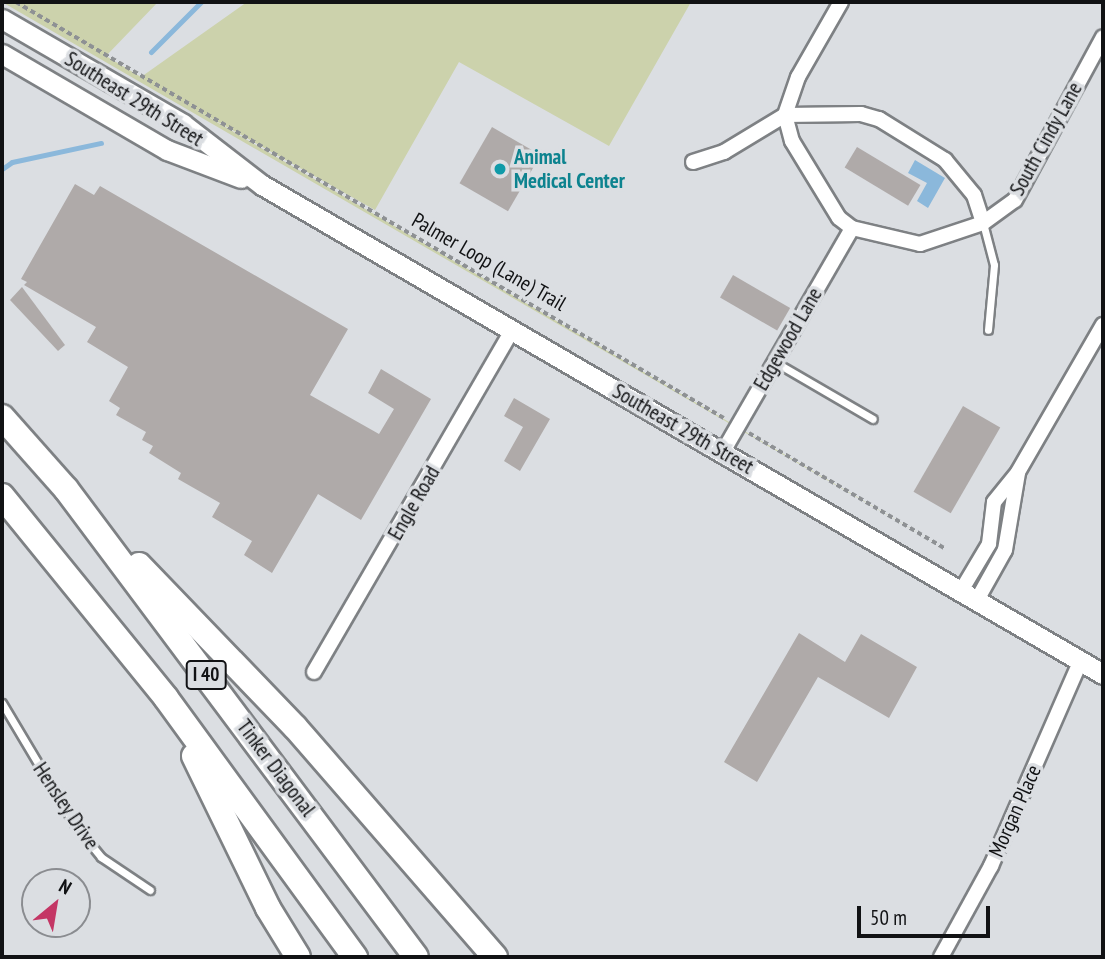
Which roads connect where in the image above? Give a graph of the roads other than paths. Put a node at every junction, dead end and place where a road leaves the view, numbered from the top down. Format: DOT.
graph roads {
  1 [pos="841,2"];
  2 [pos="2,19"];
  3 [pos="1103,37"];
  4 [pos="2,54"];
  5 [pos="785,116"];
  6 [pos="693,162"];
  7 [pos="262,185"];
  8 [pos="983,223"];
  9 [pos="852,228"];
  10 [pos="1103,325"];
  11 [pos="988,330"];
  12 [pos="511,332"];
  13 [pos="775,362"];
  14 [pos="2,417"];
  15 [pos="873,419"];
  16 [pos="724,450"];
  17 [pos="1018,472"];
  18 [pos="66,489"];
  19 [pos="2,496"];
  20 [pos="969,596"];
  21 [pos="1081,660"];
  22 [pos="314,672"];
  23 [pos="1103,674"];
  24 [pos="166,698"];
  25 [pos="2,703"];
  26 [pos="150,890"];
  27 [pos="298,957"];
  28 [pos="355,957"];
  29 [pos="416,957"];
  30 [pos="495,957"];
  31 [pos="941,957"];
  1 -- 5 [label="street"];
  2 -- 7 [label="main road, Southeast 29th Street"];
  3 -- 8 [label="street, South Cindy Lane"];
  4 -- 7 [label="main road, Southeast 29th Street"];
  5 -- 6 [label="street"];
  5 -- 8 [label="street"];
  5 -- 9 [label="street"];
  7 -- 12 [label="main road, Southeast 29th Street"];
  8 -- 9 [label="street, South Cindy Lane"];
  8 -- 11 [label="lane"];
  9 -- 13 [label="street, Edgewood Lane"];
  10 -- 17 [label="street"];
  12 -- 16 [label="main road, Southeast 29th Street"];
  12 -- 22 [label="street, Engle Road"];
  13 -- 15 [label="lane"];
  13 -- 16 [label="street, Edgewood Lane"];
  14 -- 18 [label="highway, Tinker Diagonal / I 40"];
  16 -- 20 [label="main road, Southeast 29th Street"];
  17 -- 20 [label="street"];
  17 -- 20 [label="street"];
  18 -- 29 [label="highway, Tinker Diagonal / I 40"];
  18 -- 30 [label="highway"];
  19 -- 24 [label="highway, I 40"];
  20 -- 21 [label="main road, Southeast 29th Street"];
  21 -- 23 [label="main road, Southeast 29th Street"];
  21 -- 31 [label="street, Morgan Place"];
  24 -- 27 [label="highway"];
  24 -- 28 [label="highway, I 40"];
  25 -- 26 [label="lane, Hensley Drive"];
}
